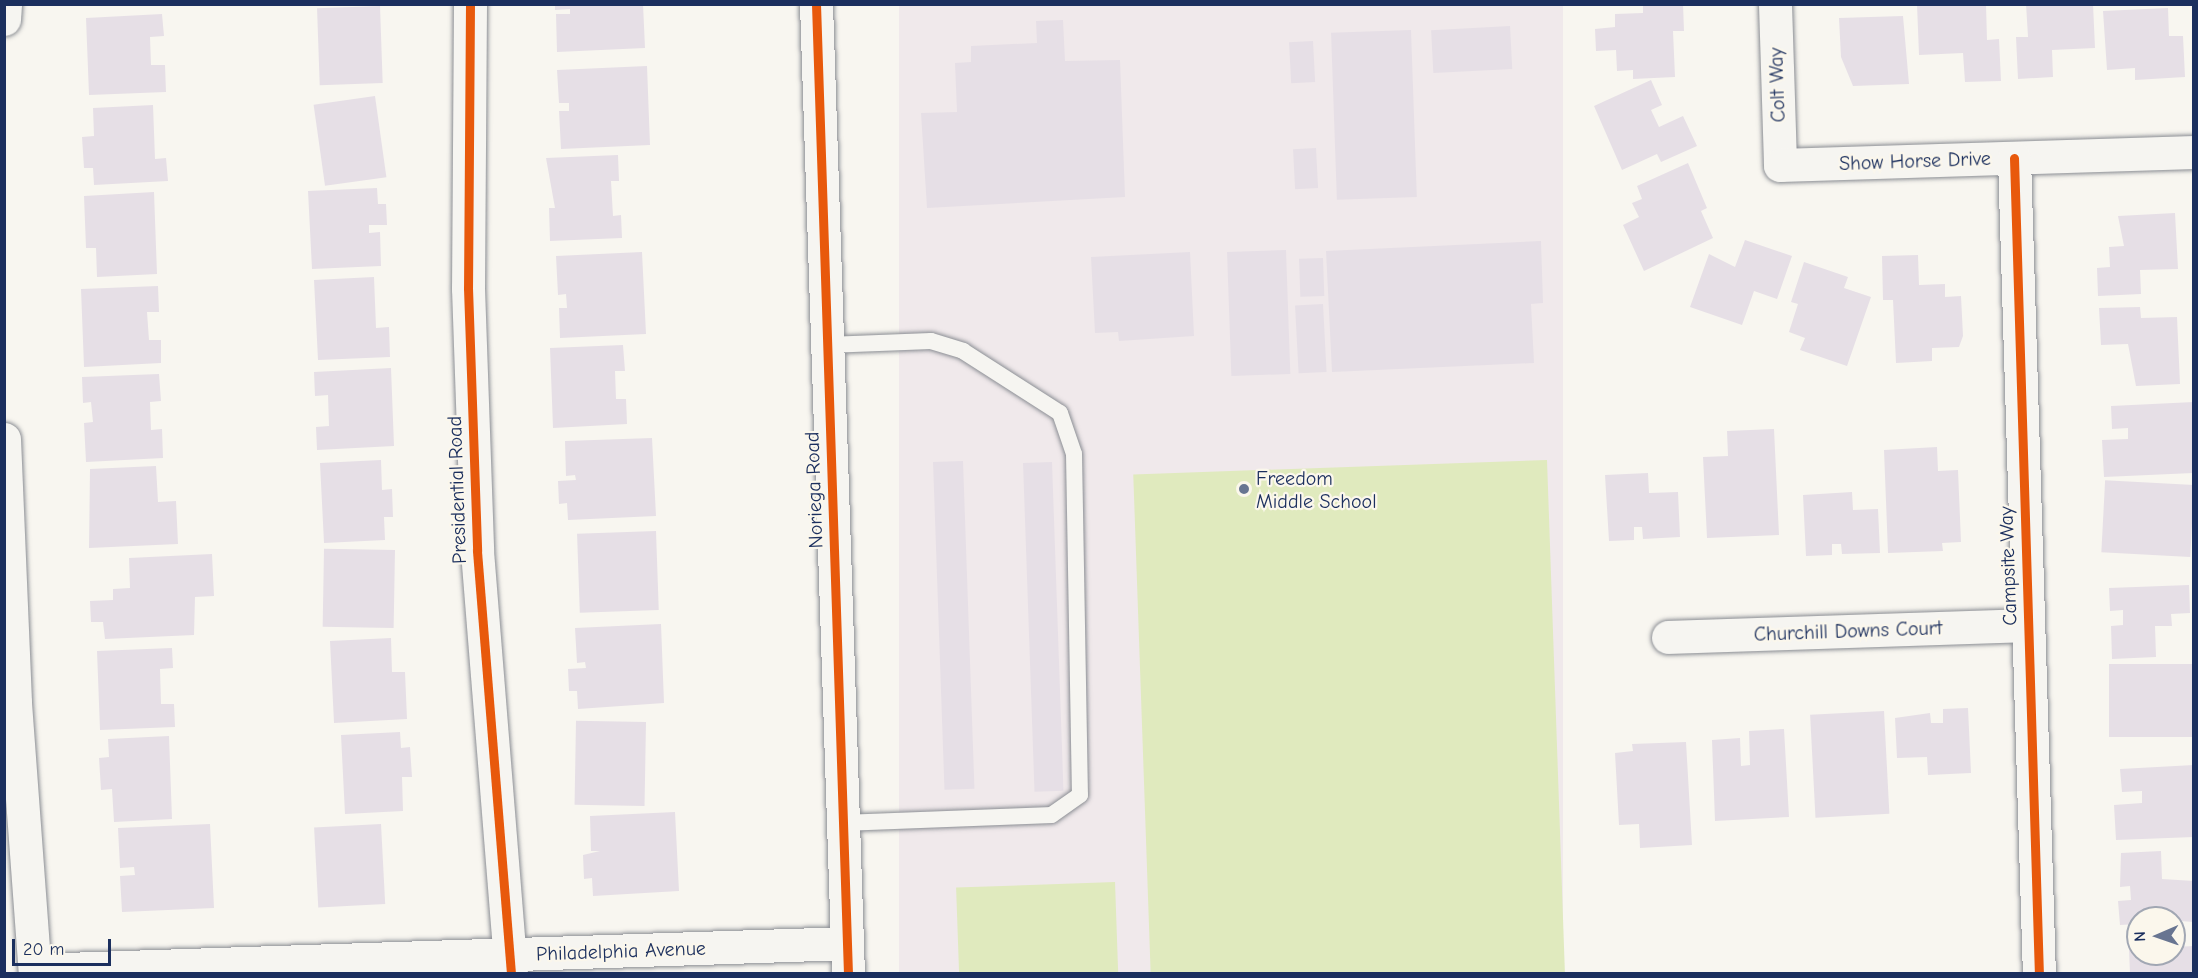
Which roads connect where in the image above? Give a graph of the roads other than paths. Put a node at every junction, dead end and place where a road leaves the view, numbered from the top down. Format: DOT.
graph roads {
  1 [pos="5,4"];
  2 [pos="470,4"];
  3 [pos="816,4"];
  4 [pos="1775,4"];
  5 [pos="4,19"];
  6 [pos="2193,152"];
  7 [pos="2014,158"];
  8 [pos="1780,165"];
  9 [pos="827,345"];
  10 [pos="4,439"];
  11 [pos="2028,626"];
  12 [pos="1668,637"];
  13 [pos="843,823"];
  14 [pos="847,958"];
  15 [pos="510,964"];
  16 [pos="35,972"];
  17 [pos="2039,974"];
  1 -- 5 [label="street"];
  2 -- 15 [label="street, Presidential Road"];
  3 -- 9 [label="street, Noriega Road"];
  4 -- 8 [label="street, Colt Way"];
  6 -- 7 [label="street, Show Horse Drive"];
  7 -- 8 [label="street, Show Horse Drive"];
  7 -- 11 [label="street, Campsite Way"];
  9 -- 13 [label="street, Noriega Road"];
  9 -- 13 [label="lane"];
  10 -- 16 [label="street"];
  11 -- 12 [label="street, Churchill Downs Court"];
  11 -- 17 [label="street, Campsite Way"];
  13 -- 14 [label="street, Noriega Road"];
  14 -- 15 [label="street, Philadelphia Avenue"];
  15 -- 16 [label="street, Philadelphia Avenue"];
}
